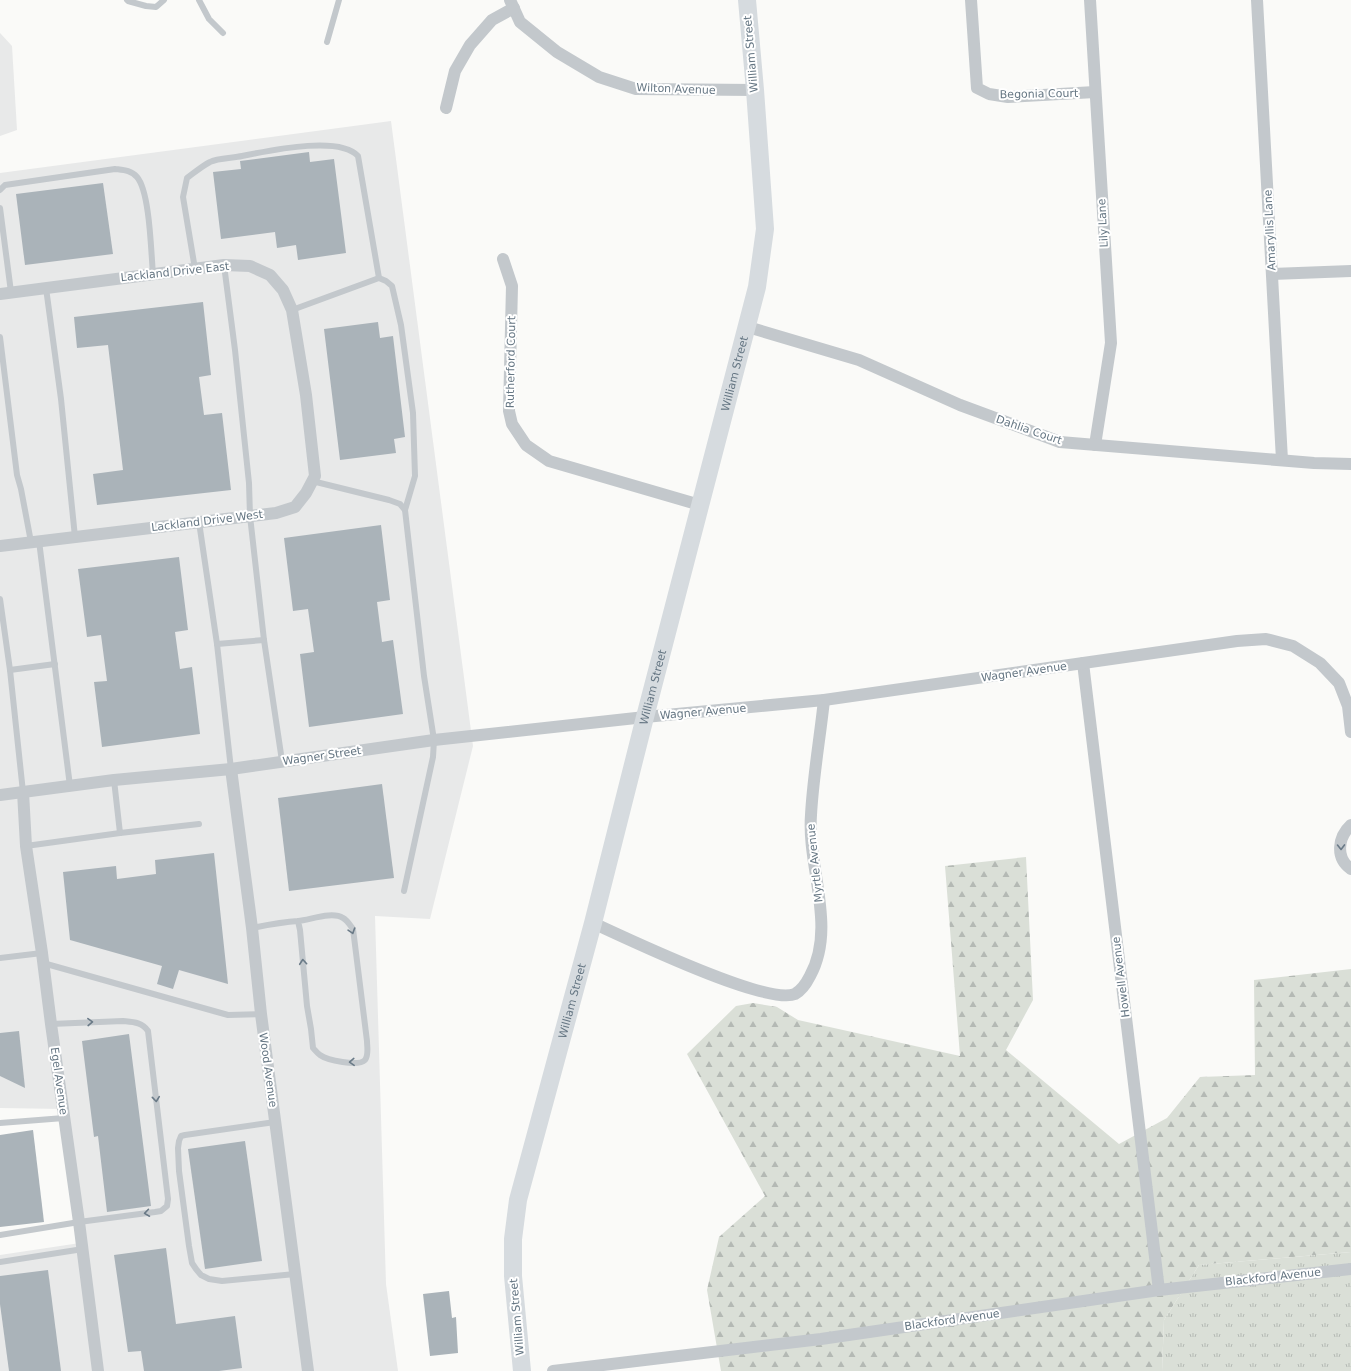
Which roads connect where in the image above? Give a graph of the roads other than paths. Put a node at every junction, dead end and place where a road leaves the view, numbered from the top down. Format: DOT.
graph roads {
  1 [pos="128,0"];
  2 [pos="164,0"];
  3 [pos="200,0"];
  4 [pos="339,0"];
  5 [pos="747,0"];
  6 [pos="971,0"];
  7 [pos="1090,0"];
  8 [pos="1257,0"];
  9 [pos="512,4"];
  10 [pos="223,33"];
  11 [pos="327,42"];
  12 [pos="755,90"];
  13 [pos="1096,92"];
  14 [pos="446,108"];
  15 [pos="0,190"];
  16 [pos="0,208"];
  17 [pos="503,259"];
  18 [pos="224,265"];
  19 [pos="195,269"];
  20 [pos="1351,271"];
  21 [pos="153,274"];
  22 [pos="1272,274"];
  23 [pos="379,278"];
  24 [pos="46,288"];
  25 [pos="5,293"];
  26 [pos="292,310"];
  27 [pos="748,327"];
  28 [pos="0,337"];
  29 [pos="306,395"];
  30 [pos="1094,445"];
  31 [pos="1282,460"];
  32 [pos="1351,464"];
  33 [pos="312,481"];
  34 [pos="700,505"];
  35 [pos="405,510"];
  36 [pos="250,516"];
  37 [pos="199,522"];
  38 [pos="76,537"];
  39 [pos="35,542"];
  40 [pos="0,546"];
  41 [pos="0,599"];
  42 [pos="264,640"];
  43 [pos="216,644"];
  44 [pos="1083,663"];
  45 [pos="55,664"];
  46 [pos="10,670"];
  47 [pos="824,700"];
  48 [pos="645,717"];
  49 [pos="1351,732"];
  50 [pos="434,740"];
  51 [pos="282,761"];
  52 [pos="231,769"];
  53 [pos="114,780"];
  54 [pos="70,786"];
  55 [pos="23,792"];
  56 [pos="0,795"];
  57 [pos="199,824"];
  58 [pos="1351,825"];
  59 [pos="120,832"];
  60 [pos="26,846"];
  61 [pos="1351,869"];
  62 [pos="404,891"];
  63 [pos="298,921"];
  64 [pos="593,924"];
  65 [pos="252,928"];
  66 [pos="0,958"];
  67 [pos="43,958"];
  68 [pos="261,1014"];
  69 [pos="51,1024"];
  70 [pos="64,1118"];
  71 [pos="275,1122"];
  72 [pos="0,1123"];
  73 [pos="79,1222"];
  74 [pos="0,1235"];
  75 [pos="83,1249"];
  76 [pos="0,1262"];
  77 [pos="1351,1268"];
  78 [pos="295,1274"];
  79 [pos="1159,1290"];
  80 [pos="98,1371"];
  81 [pos="308,1371"];
  82 [pos="522,1371"];
  83 [pos="553,1371"];
  1 -- 2 [label="lane"];
  3 -- 10 [label="lane"];
  4 -- 11 [label="lane"];
  5 -- 12 [label="main road, William Street"];
  6 -- 13 [label="street, Begonia Court"];
  7 -- 13 [label="street, Lily Lane"];
  8 -- 22 [label="street, Amaryllis Lane"];
  9 -- 12 [label="street, Wilton Avenue"];
  9 -- 14 [label="street"];
  12 -- 27 [label="main road, William Street"];
  13 -- 30 [label="street, Lily Lane"];
  15 -- 21 [label="lane"];
  16 -- 25 [label="lane"];
  17 -- 34 [label="street, Rutherford Court"];
  18 -- 19 [label="street, Lackland Drive East"];
  18 -- 26 [label="street, Lackland Drive East"];
  18 -- 36 [label="lane"];
  19 -- 21 [label="street, Lackland Drive East"];
  19 -- 23 [label="lane"];
  20 -- 22 [label="street"];
  21 -- 24 [label="street, Lackland Drive East"];
  22 -- 31 [label="street, Amaryllis Lane"];
  23 -- 26 [label="lane"];
  23 -- 35 [label="lane"];
  24 -- 25 [label="street, Lackland Drive East"];
  24 -- 38 [label="lane"];
  26 -- 29 [label="street, Lackland Drive East"];
  27 -- 30 [label="street, Dahlia Court"];
  27 -- 34 [label="main road, William Street"];
  28 -- 39 [label="lane"];
  29 -- 33 [label="street, Lackland Drive West"];
  30 -- 31 [label="street, Dahlia Court"];
  31 -- 32 [label="street, Dahlia Court"];
  33 -- 35 [label="lane"];
  33 -- 36 [label="street, Lackland Drive West"];
  34 -- 48 [label="main road, William Street"];
  35 -- 50 [label="lane"];
  36 -- 37 [label="street, Lackland Drive West"];
  36 -- 42 [label="lane"];
  37 -- 38 [label="street, Lackland Drive West"];
  37 -- 43 [label="lane"];
  38 -- 39 [label="street, Lackland Drive West"];
  39 -- 40 [label="street, Lackland Drive West"];
  39 -- 45 [label="lane"];
  41 -- 46 [label="lane"];
  42 -- 43 [label="lane"];
  42 -- 51 [label="lane"];
  43 -- 52 [label="lane"];
  44 -- 47 [label="street, Wagner Avenue"];
  44 -- 49 [label="street, Wagner Avenue"];
  44 -- 79 [label="street, Howell Avenue"];
  45 -- 46 [label="lane"];
  45 -- 54 [label="lane"];
  46 -- 55 [label="lane"];
  47 -- 48 [label="street, Wagner Avenue"];
  47 -- 64 [label="street, Myrtle Avenue"];
  48 -- 50 [label="street, Wagner Street"];
  48 -- 64 [label="main road, William Street"];
  50 -- 51 [label="street, Wagner Street"];
  50 -- 62 [label="lane"];
  51 -- 52 [label="street, Wagner Street"];
  52 -- 53 [label="street, Wagner Street"];
  52 -- 65 [label="street, Wood Avenue"];
  53 -- 54 [label="street, Wagner Street"];
  53 -- 59 [label="lane"];
  54 -- 55 [label="street, Wagner Street"];
  55 -- 56 [label="street, Wagner Street"];
  55 -- 60 [label="street, Egel Avenue"];
  57 -- 59 [label="lane"];
  58 -- 61 [label="street, one-way"];
  59 -- 60 [label="lane"];
  60 -- 67 [label="street, Egel Avenue"];
  63 -- 63 [label="lane, one-way"];
  63 -- 65 [label="lane"];
  64 -- 82 [label="main road, William Street"];
  65 -- 68 [label="street, Wood Avenue"];
  66 -- 67 [label="lane"];
  67 -- 68 [label="lane"];
  67 -- 69 [label="street, Egel Avenue"];
  68 -- 71 [label="street, Wood Avenue"];
  69 -- 70 [label="street, Egel Avenue"];
  69 -- 73 [label="lane, one-way"];
  70 -- 72 [label="lane"];
  70 -- 73 [label="street, Egel Avenue"];
  71 -- 78 [label="street, Wood Avenue"];
  71 -- 78 [label="lane"];
  73 -- 74 [label="lane"];
  73 -- 75 [label="street, Egel Avenue"];
  75 -- 76 [label="lane"];
  75 -- 80 [label="street, Egel Avenue"];
  77 -- 79 [label="street, Blackford Avenue"];
  78 -- 81 [label="street, Wood Avenue"];
  79 -- 83 [label="street, Blackford Avenue"];
}
